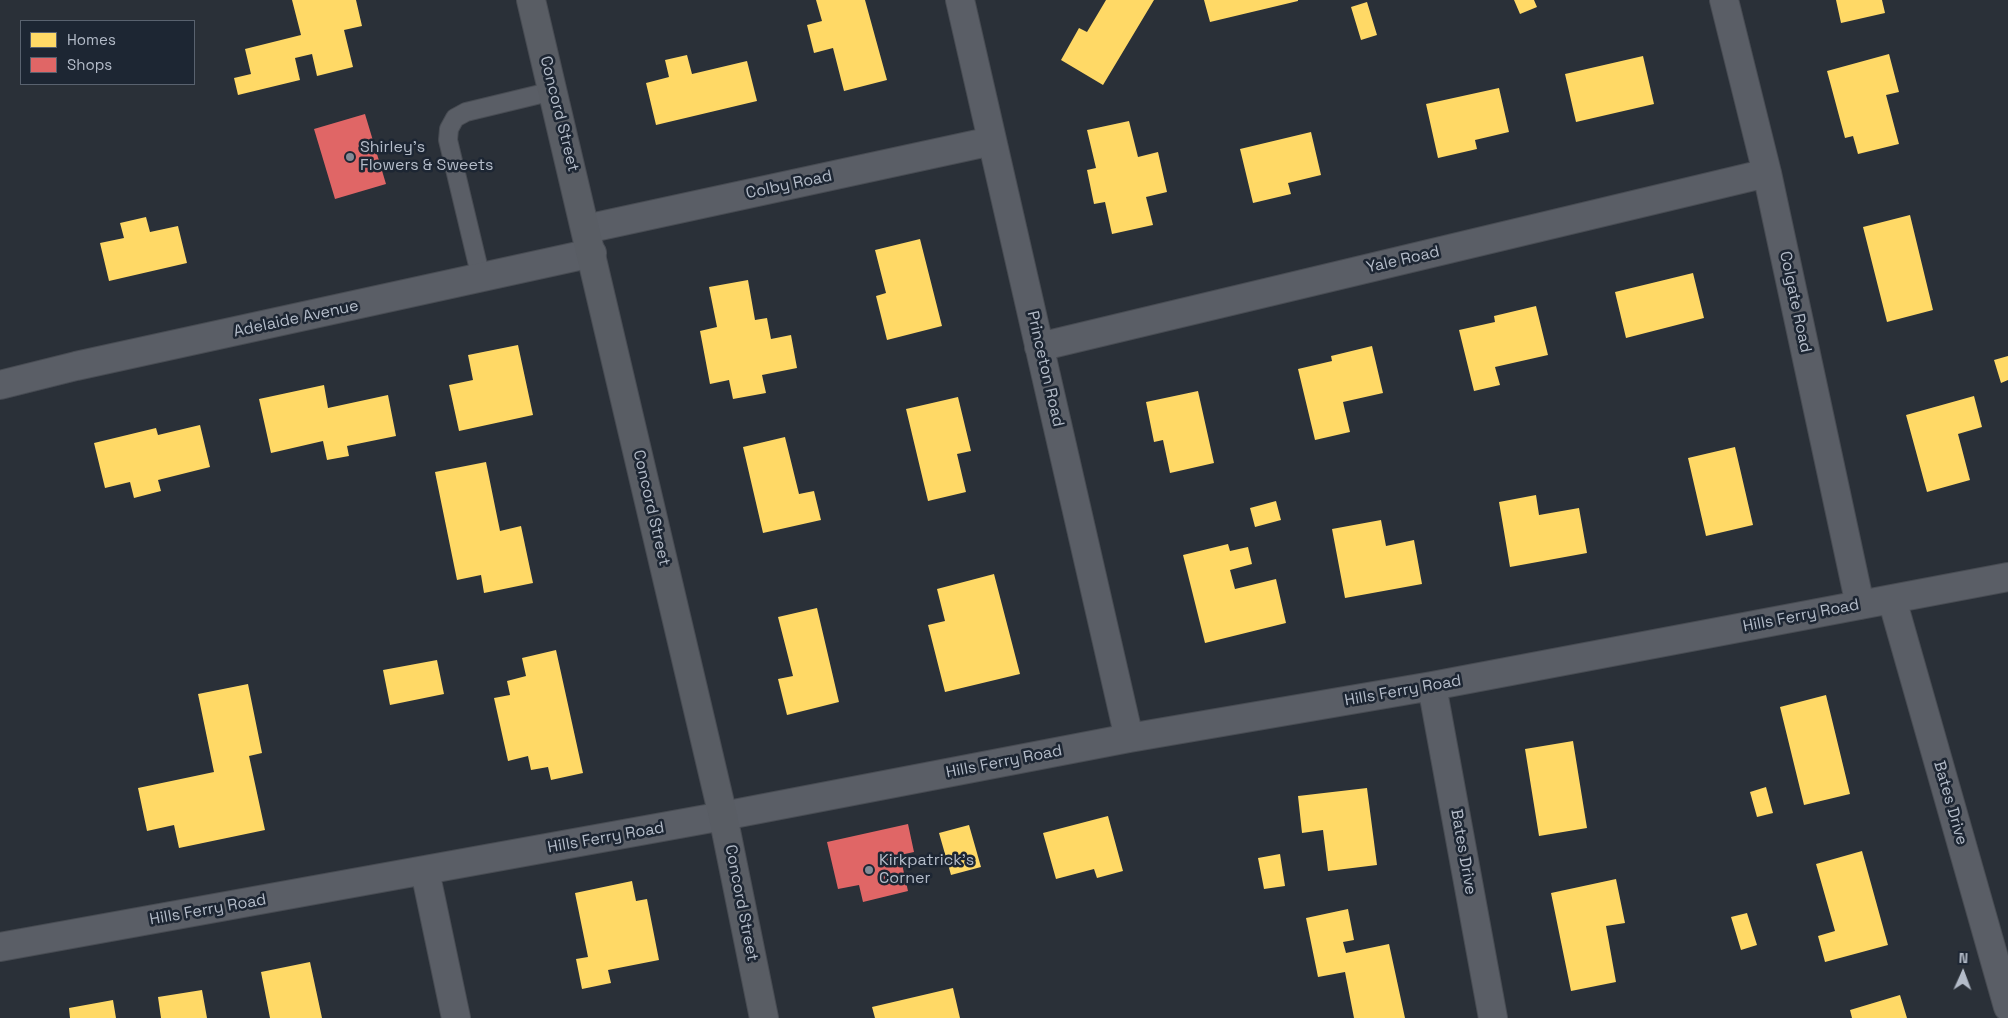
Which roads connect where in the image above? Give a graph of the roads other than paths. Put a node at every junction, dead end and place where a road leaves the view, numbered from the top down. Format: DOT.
graph roads {
  1 [pos="531,0"];
  2 [pos="960,0"];
  3 [pos="1724,0"];
  4 [pos="553,91"];
  5 [pos="992,141"];
  6 [pos="1767,173"];
  7 [pos="589,241"];
  8 [pos="481,278"];
  9 [pos="1040,347"];
  10 [pos="0,385"];
  11 [pos="2008,577"];
  12 [pos="1892,599"];
  13 [pos="1860,605"];
  14 [pos="1432,686"];
  15 [pos="1129,738"];
  16 [pos="723,816"];
  17 [pos="425,871"];
  18 [pos="0,947"];
  19 [pos="2008,1008"];
  20 [pos="456,1018"];
  21 [pos="764,1018"];
  22 [pos="1493,1018"];
  1 -- 4 [label="main road, Concord Street"];
  2 -- 5 [label="street, Princeton Road"];
  3 -- 6 [label="street, Colgate Road"];
  4 -- 7 [label="main road, Concord Street"];
  4 -- 8 [label="lane"];
  5 -- 7 [label="street, Colby Road"];
  5 -- 9 [label="street, Princeton Road"];
  6 -- 9 [label="street, Yale Road"];
  6 -- 13 [label="street, Colgate Road"];
  7 -- 8 [label="street, Adelaide Avenue"];
  7 -- 16 [label="main road, Concord Street"];
  8 -- 10 [label="street, Adelaide Avenue"];
  9 -- 15 [label="street, Princeton Road"];
  11 -- 12 [label="street, Hills Ferry Road"];
  12 -- 13 [label="street, Hills Ferry Road"];
  12 -- 19 [label="street, Bates Drive"];
  13 -- 14 [label="street, Hills Ferry Road"];
  14 -- 15 [label="street, Hills Ferry Road"];
  14 -- 22 [label="street, Bates Drive"];
  15 -- 16 [label="street, Hills Ferry Road"];
  16 -- 17 [label="street, Hills Ferry Road"];
  16 -- 21 [label="main road, Concord Street"];
  17 -- 18 [label="street, Hills Ferry Road"];
  17 -- 20 [label="street"];
}
